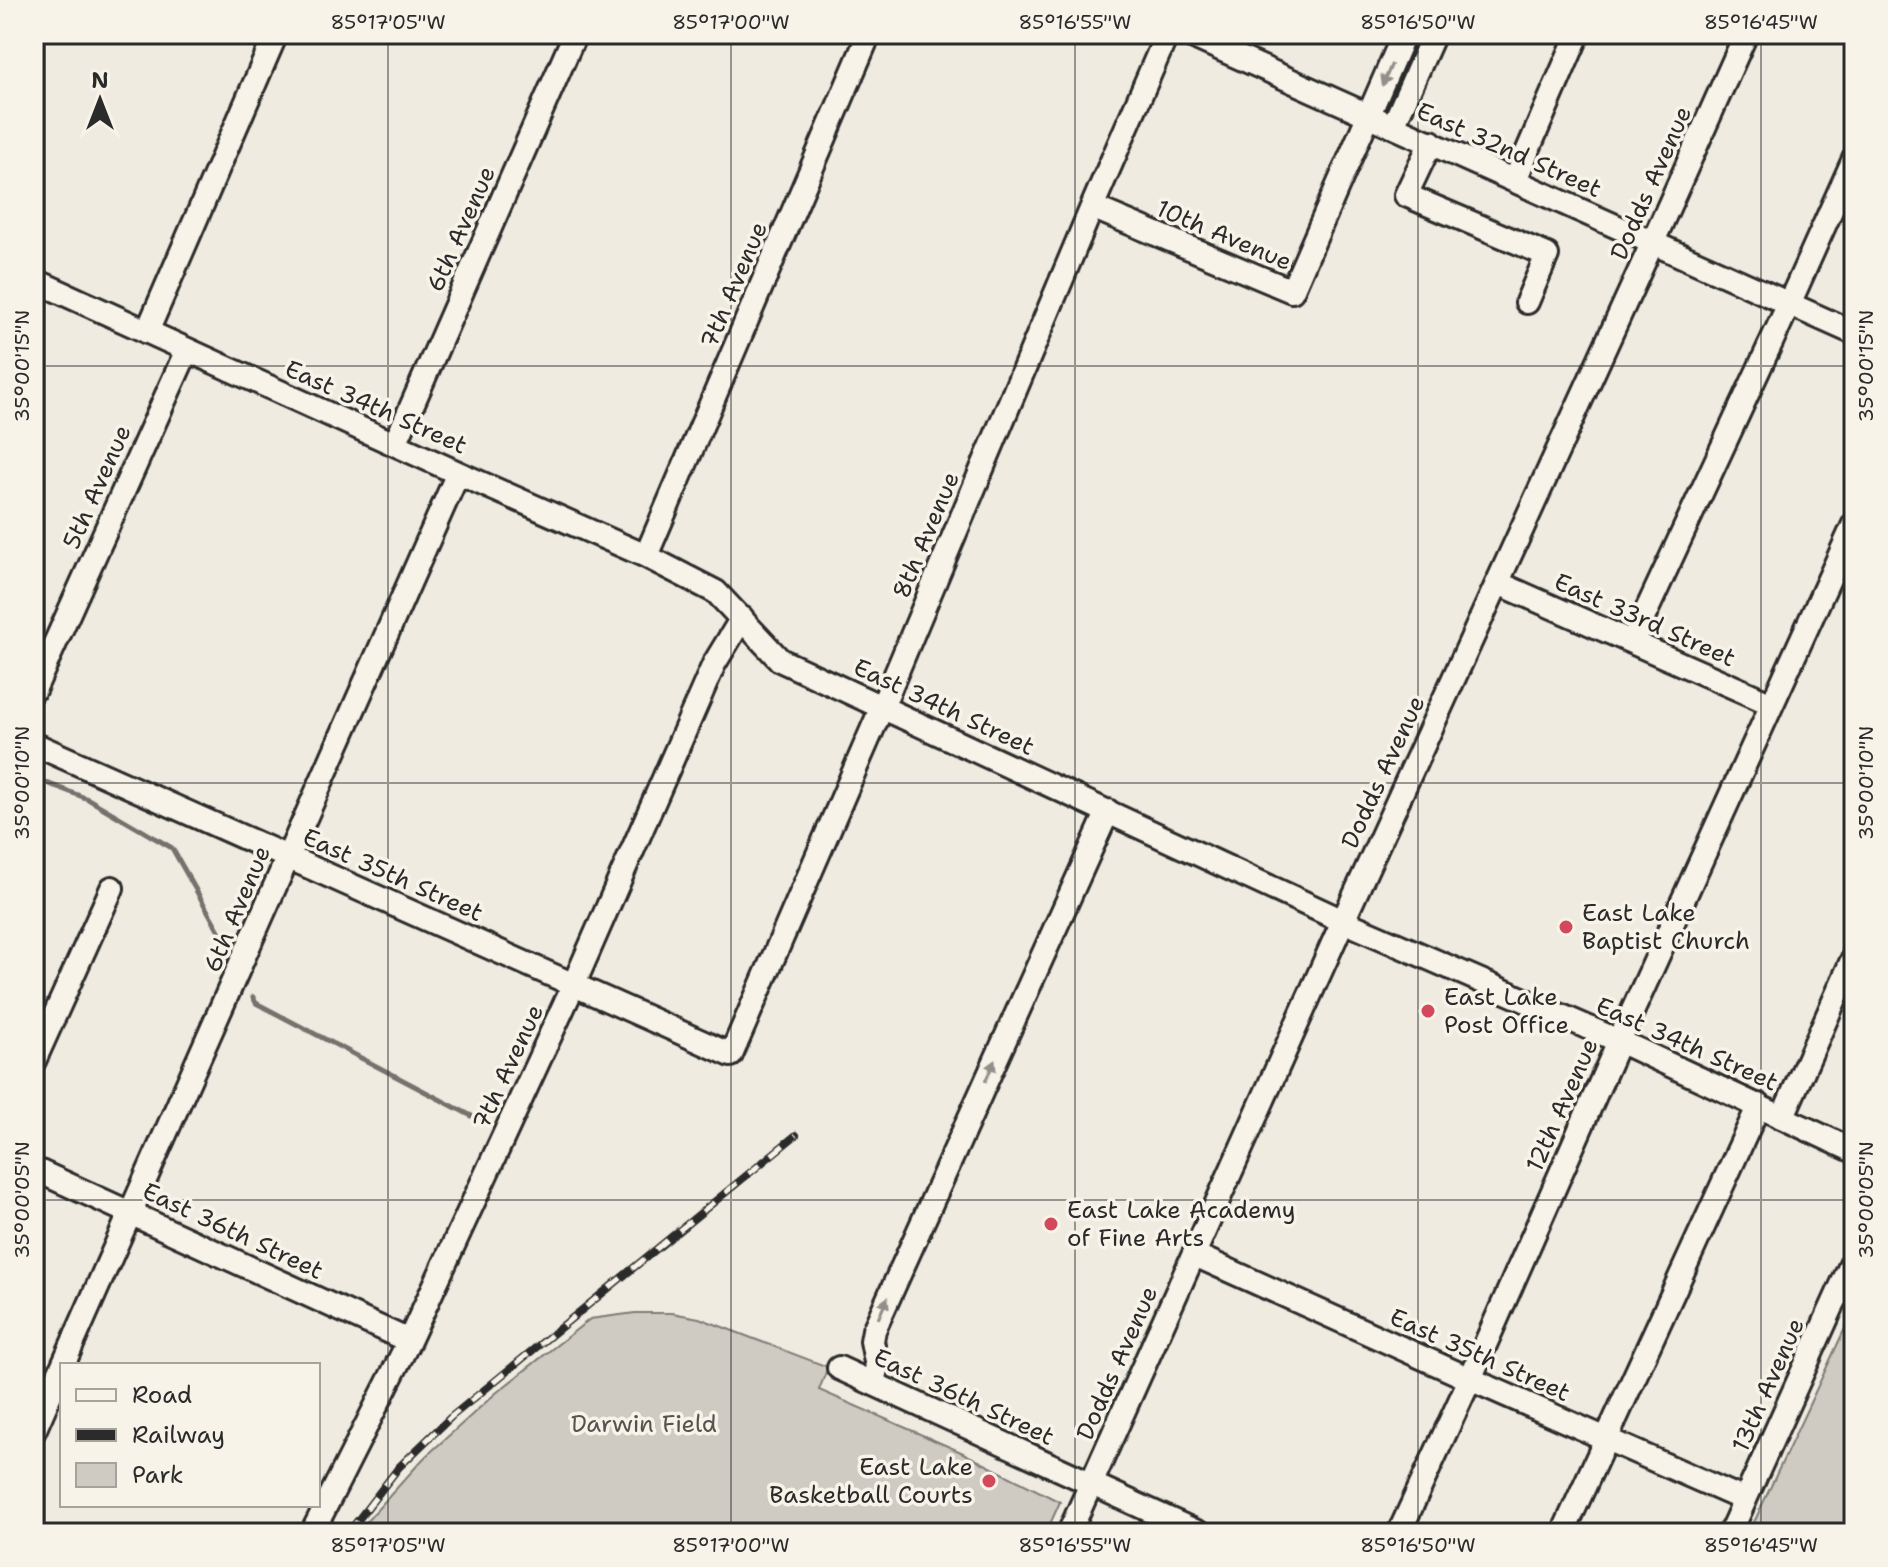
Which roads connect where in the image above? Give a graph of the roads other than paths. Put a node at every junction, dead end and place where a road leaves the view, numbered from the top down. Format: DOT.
graph roads {
  1 [pos="276,34"];
  2 [pos="575,34"];
  3 [pos="869,34"];
  4 [pos="1167,34"];
  5 [pos="1187,34"];
  6 [pos="1404,34"];
  7 [pos="1434,34"];
  8 [pos="1578,34"];
  9 [pos="1746,34"];
  10 [pos="1369,115"];
  11 [pos="1393,126"];
  12 [pos="1431,142"];
  13 [pos="1854,159"];
  14 [pos="1515,180"];
  15 [pos="1092,207"];
  16 [pos="1652,244"];
  17 [pos="34,280"];
  18 [pos="1527,302"];
  19 [pos="1789,304"];
  20 [pos="147,332"];
  21 [pos="1854,333"];
  22 [pos="187,350"];
  23 [pos="395,444"];
  24 [pos="458,473"];
  25 [pos="1854,524"];
  26 [pos="646,556"];
  27 [pos="1498,583"];
  28 [pos="742,618"];
  29 [pos="1632,642"];
  30 [pos="34,690"];
  31 [pos="1772,704"];
  32 [pos="882,707"];
  33 [pos="34,744"];
  34 [pos="1108,811"];
  35 [pos="287,857"];
  36 [pos="112,888"];
  37 [pos="1343,921"];
  38 [pos="1854,956"];
  39 [pos="574,984"];
  40 [pos="1619,1041"];
  41 [pos="731,1055"];
  42 [pos="34,1061"];
  43 [pos="1759,1105"];
  44 [pos="1783,1116"];
  45 [pos="1854,1151"];
  46 [pos="34,1169"];
  47 [pos="130,1213"];
  48 [pos="1195,1255"];
  49 [pos="1854,1258"];
  50 [pos="409,1341"];
  51 [pos="63,1363"];
  52 [pos="839,1368"];
  53 [pos="60,1371"];
  54 [pos="1470,1379"];
  55 [pos="872,1383"];
  56 [pos="34,1431"];
  57 [pos="1605,1439"];
  58 [pos="1091,1483"];
  59 [pos="1745,1500"];
  60 [pos="312,1533"];
  61 [pos="1069,1533"];
  62 [pos="1199,1533"];
  63 [pos="1399,1533"];
  64 [pos="1563,1533"];
  65 [pos="1730,1533"];
  1 -- 20 [label="street"];
  2 -- 23 [label="street, 6th Avenue"];
  3 -- 26 [label="street, 7th Avenue"];
  4 -- 15 [label="street, 8th Avenue"];
  5 -- 10 [label="street, East 32nd Street"];
  6 -- 10 [label="street, one-way"];
  7 -- 11 [label="street"];
  8 -- 14 [label="street"];
  9 -- 16 [label="street, Dodds Avenue"];
  10 -- 11 [label="street, East 32nd Street"];
  10 -- 15 [label="street, 10th Avenue"];
  11 -- 12 [label="street, East 32nd Street"];
  12 -- 14 [label="street, East 32nd Street"];
  12 -- 18 [label="street"];
  13 -- 19 [label="street"];
  14 -- 16 [label="street, East 32nd Street"];
  15 -- 32 [label="street, 8th Avenue"];
  16 -- 19 [label="street, East 32nd Street"];
  16 -- 27 [label="street, Dodds Avenue"];
  17 -- 20 [label="street, East 34th Street"];
  19 -- 21 [label="street, East 32nd Street"];
  19 -- 29 [label="street"];
  20 -- 22 [label="street, East 34th Street"];
  22 -- 23 [label="street, East 34th Street"];
  22 -- 30 [label="street, 5th Avenue"];
  23 -- 24 [label="street, East 34th Street"];
  24 -- 26 [label="street, East 34th Street"];
  24 -- 35 [label="street, 6th Avenue"];
  25 -- 31 [label="street, 12th Avenue"];
  26 -- 28 [label="street, East 34th Street"];
  27 -- 29 [label="street, East 33rd Street"];
  27 -- 37 [label="street, Dodds Avenue"];
  28 -- 32 [label="street, East 34th Street"];
  28 -- 39 [label="street, 7th Avenue"];
  29 -- 31 [label="street, East 33rd Street"];
  31 -- 40 [label="street, 12th Avenue"];
  32 -- 34 [label="street, East 34th Street"];
  32 -- 41 [label="street, 8th Avenue"];
  33 -- 35 [label="street, East 35th Street"];
  34 -- 37 [label="street, East 34th Street"];
  55 -- 34 [label="street, one-way"];
  35 -- 39 [label="street, East 35th Street"];
  35 -- 47 [label="street, 6th Avenue"];
  36 -- 42 [label="street"];
  37 -- 40 [label="street, East 34th Street"];
  37 -- 48 [label="street, Dodds Avenue"];
  38 -- 44 [label="street"];
  39 -- 41 [label="street, East 35th Street"];
  39 -- 50 [label="street, 7th Avenue"];
  40 -- 43 [label="street, East 34th Street"];
  40 -- 54 [label="street, 12th Avenue"];
  43 -- 44 [label="street, East 34th Street"];
  43 -- 57 [label="street"];
  44 -- 45 [label="street, East 34th Street"];
  46 -- 47 [label="street, East 36th Street"];
  47 -- 50 [label="street, East 36th Street"];
  47 -- 51 [label="street, 6th Avenue"];
  48 -- 54 [label="street, East 35th Street"];
  48 -- 58 [label="street, Dodds Avenue"];
  49 -- 59 [label="street, 13th Avenue"];
  50 -- 60 [label="street, 7th Avenue"];
  52 -- 55 [label="street, East 36th Street"];
  53 -- 56 [label="street, 6th Avenue"];
  54 -- 57 [label="street, East 35th Street"];
  54 -- 63 [label="street, 12th Avenue"];
  55 -- 58 [label="street, East 36th Street"];
  57 -- 59 [label="street, East 35th Street"];
  57 -- 64 [label="street"];
  58 -- 61 [label="street, Dodds Avenue"];
  58 -- 62 [label="street, East 36th Street"];
  59 -- 65 [label="street, 13th Avenue"];
}
